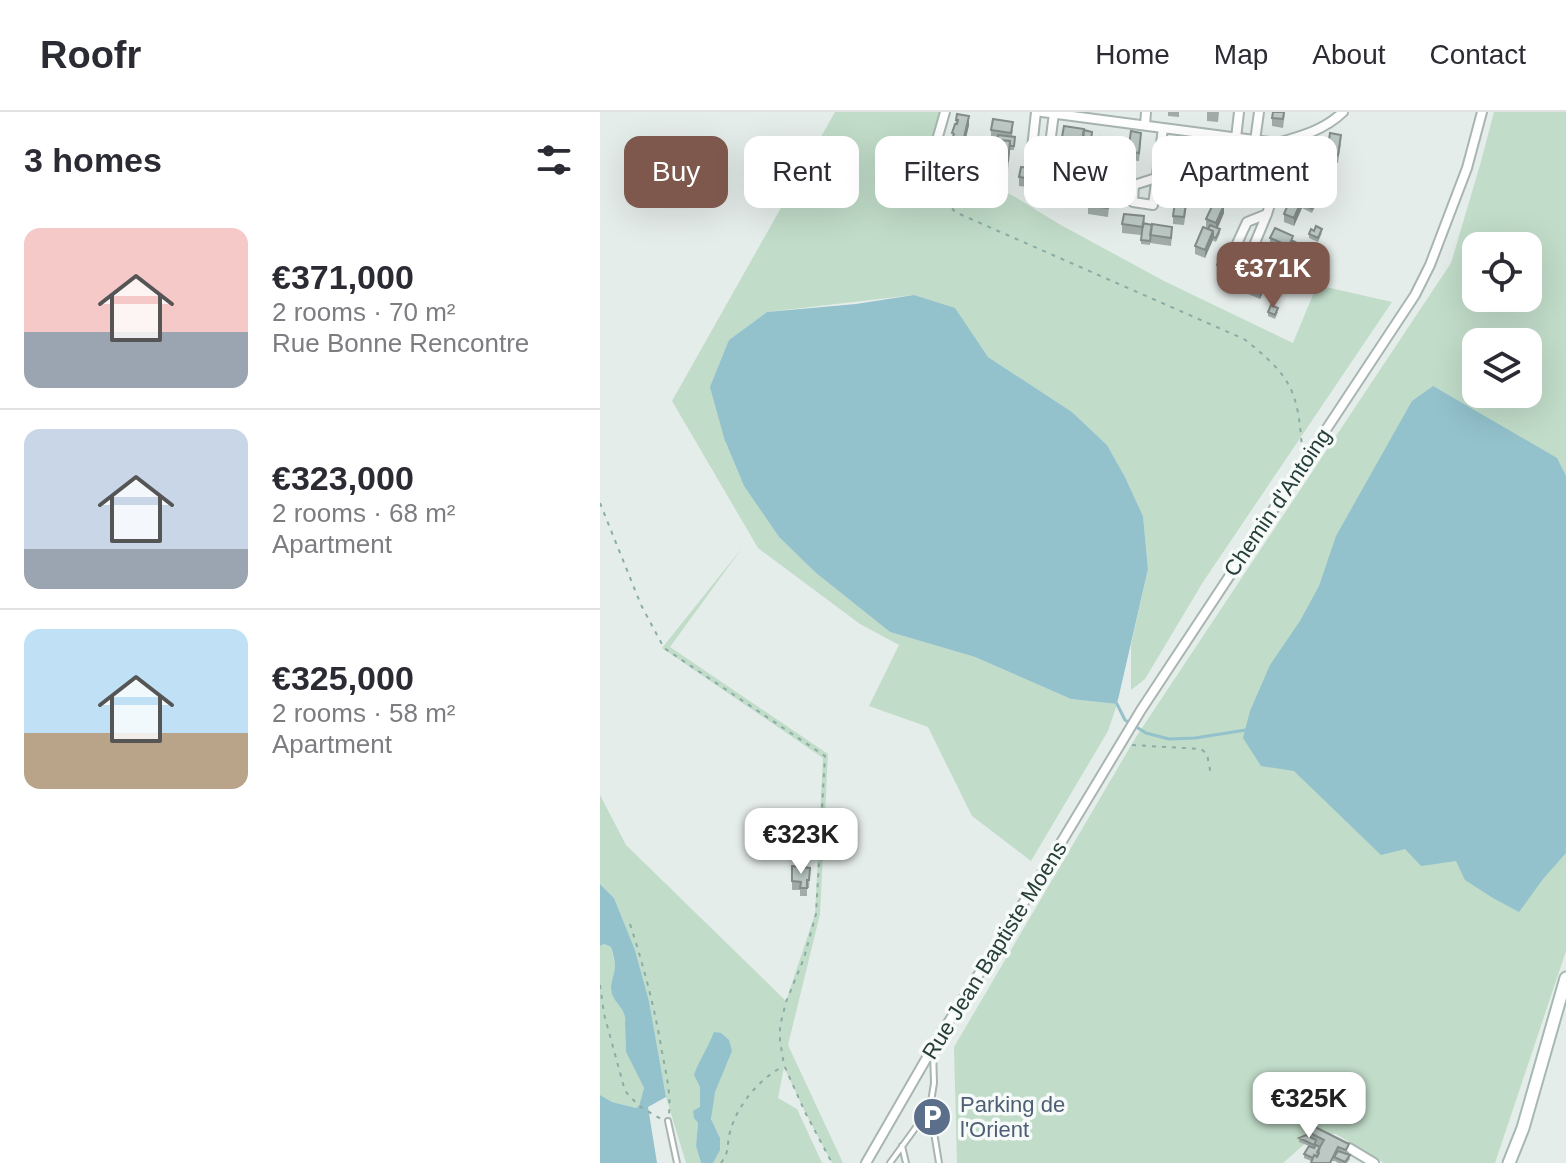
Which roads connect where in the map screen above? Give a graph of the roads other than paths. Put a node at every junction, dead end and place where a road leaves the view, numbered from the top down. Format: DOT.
graph roads {
  1 [pos="945,112"];
  2 [pos="1039,112"];
  3 [pos="1146,112"];
  4 [pos="1239,112"];
  5 [pos="1259,112"];
  6 [pos="1343,112"];
  7 [pos="1482,112"];
  8 [pos="1054,113"];
  9 [pos="1145,125"];
  10 [pos="1163,128"];
  11 [pos="938,136"];
  12 [pos="1162,136"];
  13 [pos="1221,136"];
  14 [pos="1236,136"];
  15 [pos="1256,136"];
  16 [pos="1304,136"];
  17 [pos="1269,208"];
  18 [pos="1267,214"];
  19 [pos="1126,741"];
  20 [pos="1566,978"];
  21 [pos="933,1047"];
  22 [pos="930,1108"];
  23 [pos="668,1121"];
  24 [pos="902,1146"];
  25 [pos="1349,1148"];
  26 [pos="677,1163"];
  27 [pos="866,1163"];
  28 [pos="890,1163"];
  29 [pos="906,1163"];
  30 [pos="939,1163"];
  31 [pos="1374,1163"];
  32 [pos="1509,1163"];
  1 -- 11 [label="street"];
  2 -- 8 [label="street"];
  2 -- 8 [label="street"];
  3 -- 9 [label="street"];
  4 -- 14 [label="street"];
  5 -- 15 [label="street"];
  6 -- 16 [label="street"];
  7 -- 19 [label="street, Chemin d'Antoing"];
  8 -- 9 [label="street"];
  9 -- 10 [label="street"];
  10 -- 12 [label="street"];
  10 -- 13 [label="street"];
  17 -- 18 [label="street"];
  18 -- 18 [label="street"];
  19 -- 21 [label="street, Rue Jean Baptiste Moens"];
  20 -- 32 [label="main road"];
  21 -- 22 [label="lane"];
  21 -- 27 [label="street, Rue Jean Baptiste Moens"];
  22 -- 24 [label="lane"];
  22 -- 30 [label="lane"];
  23 -- 26 [label="lane"];
  24 -- 28 [label="lane"];
  24 -- 29 [label="lane"];
  25 -- 31 [label="street"];
}
